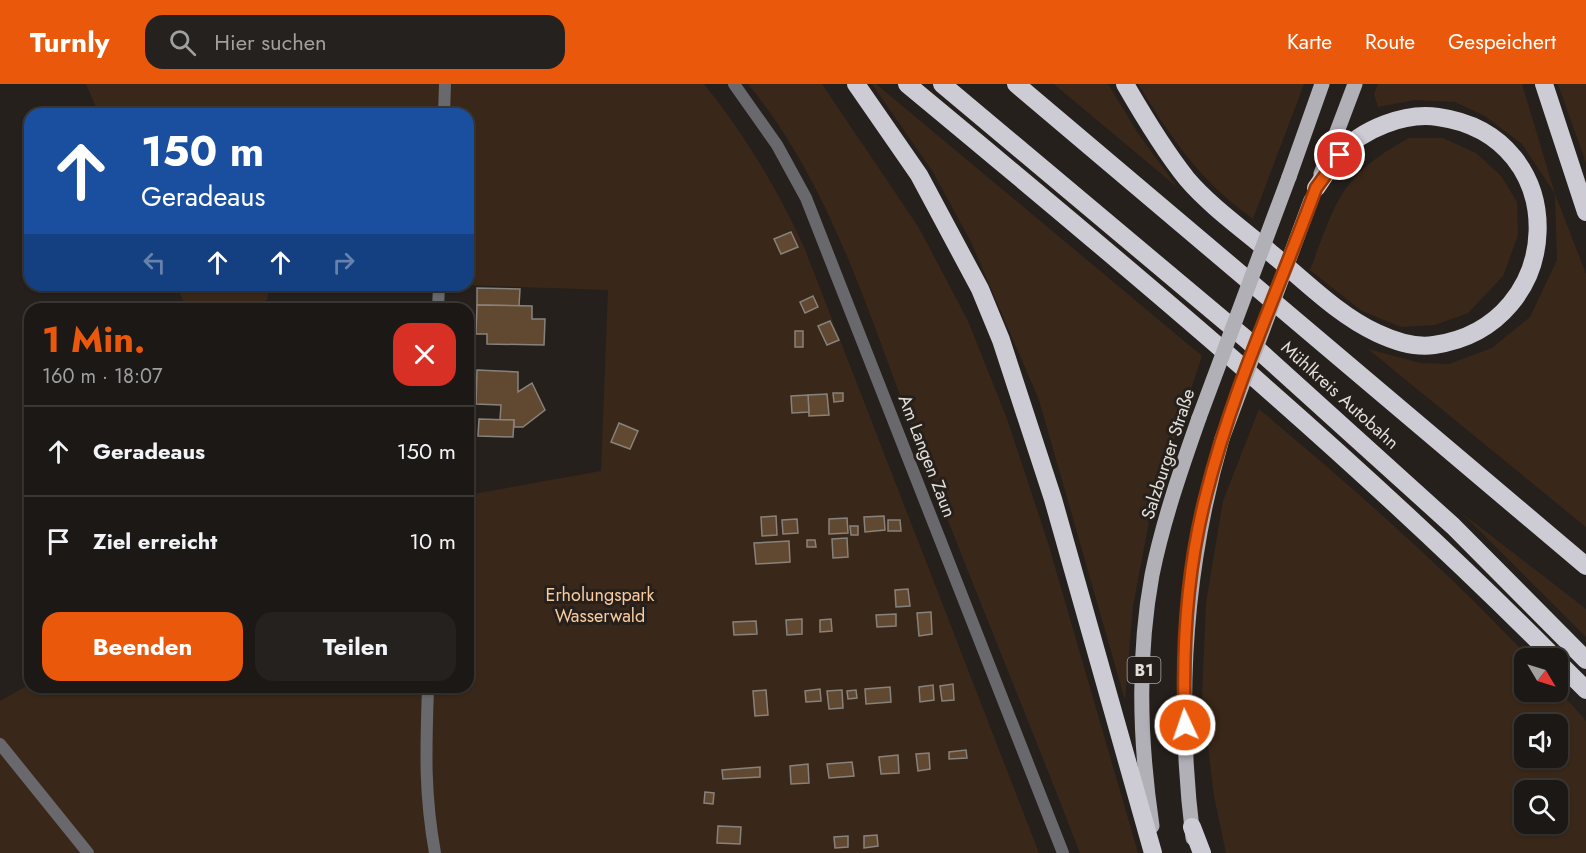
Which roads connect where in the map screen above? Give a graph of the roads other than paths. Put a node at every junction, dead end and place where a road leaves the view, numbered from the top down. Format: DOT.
graph roads {
  1 [pos="445,84"];
  2 [pos="734,84"];
  3 [pos="856,84"];
  4 [pos="907,84"];
  5 [pos="942,84"];
  6 [pos="1016,84"];
  7 [pos="1125,84"];
  8 [pos="1322,84"];
  9 [pos="1355,84"];
  10 [pos="1544,84"];
  11 [pos="444,108"];
  12 [pos="1313,194"];
  13 [pos="1586,212"];
  14 [pos="1586,566"];
  15 [pos="1544,648"];
  16 [pos="1586,660"];
  17 [pos="1568,672"];
  18 [pos="1586,690"];
  19 [pos="428,693"];
  20 [pos="0,744"];
  21 [pos="1192,827"];
  22 [pos="88,853"];
  23 [pos="435,853"];
  24 [pos="1063,853"];
  25 [pos="1155,853"];
  26 [pos="1195,853"];
  27 [pos="1202,853"];
  1 -- 11 [label="street"];
  2 -- 24 [label="street, Am Langen Zaun"];
  3 -- 25 [label="highway"];
  4 -- 15 [label="highway"];
  5 -- 16 [label="highway, Mühlkreis Autobahn"];
  6 -- 14 [label="highway, Mühlkreis Autobahn"];
  7 -- 12 [label="highway"];
  8 -- 25 [label="main road, Salzburger Straße / B1, bridge"];
  9 -- 12 [label="main road, B1"];
  10 -- 13 [label="highway"];
  12 -- 21 [label="main road, B1, bridge"];
  17 -- 18 [label="highway"];
  19 -- 23 [label="street"];
  20 -- 22 [label="street"];
  21 -- 26 [label="main road, B1"];
  21 -- 27 [label="highway"];
}
